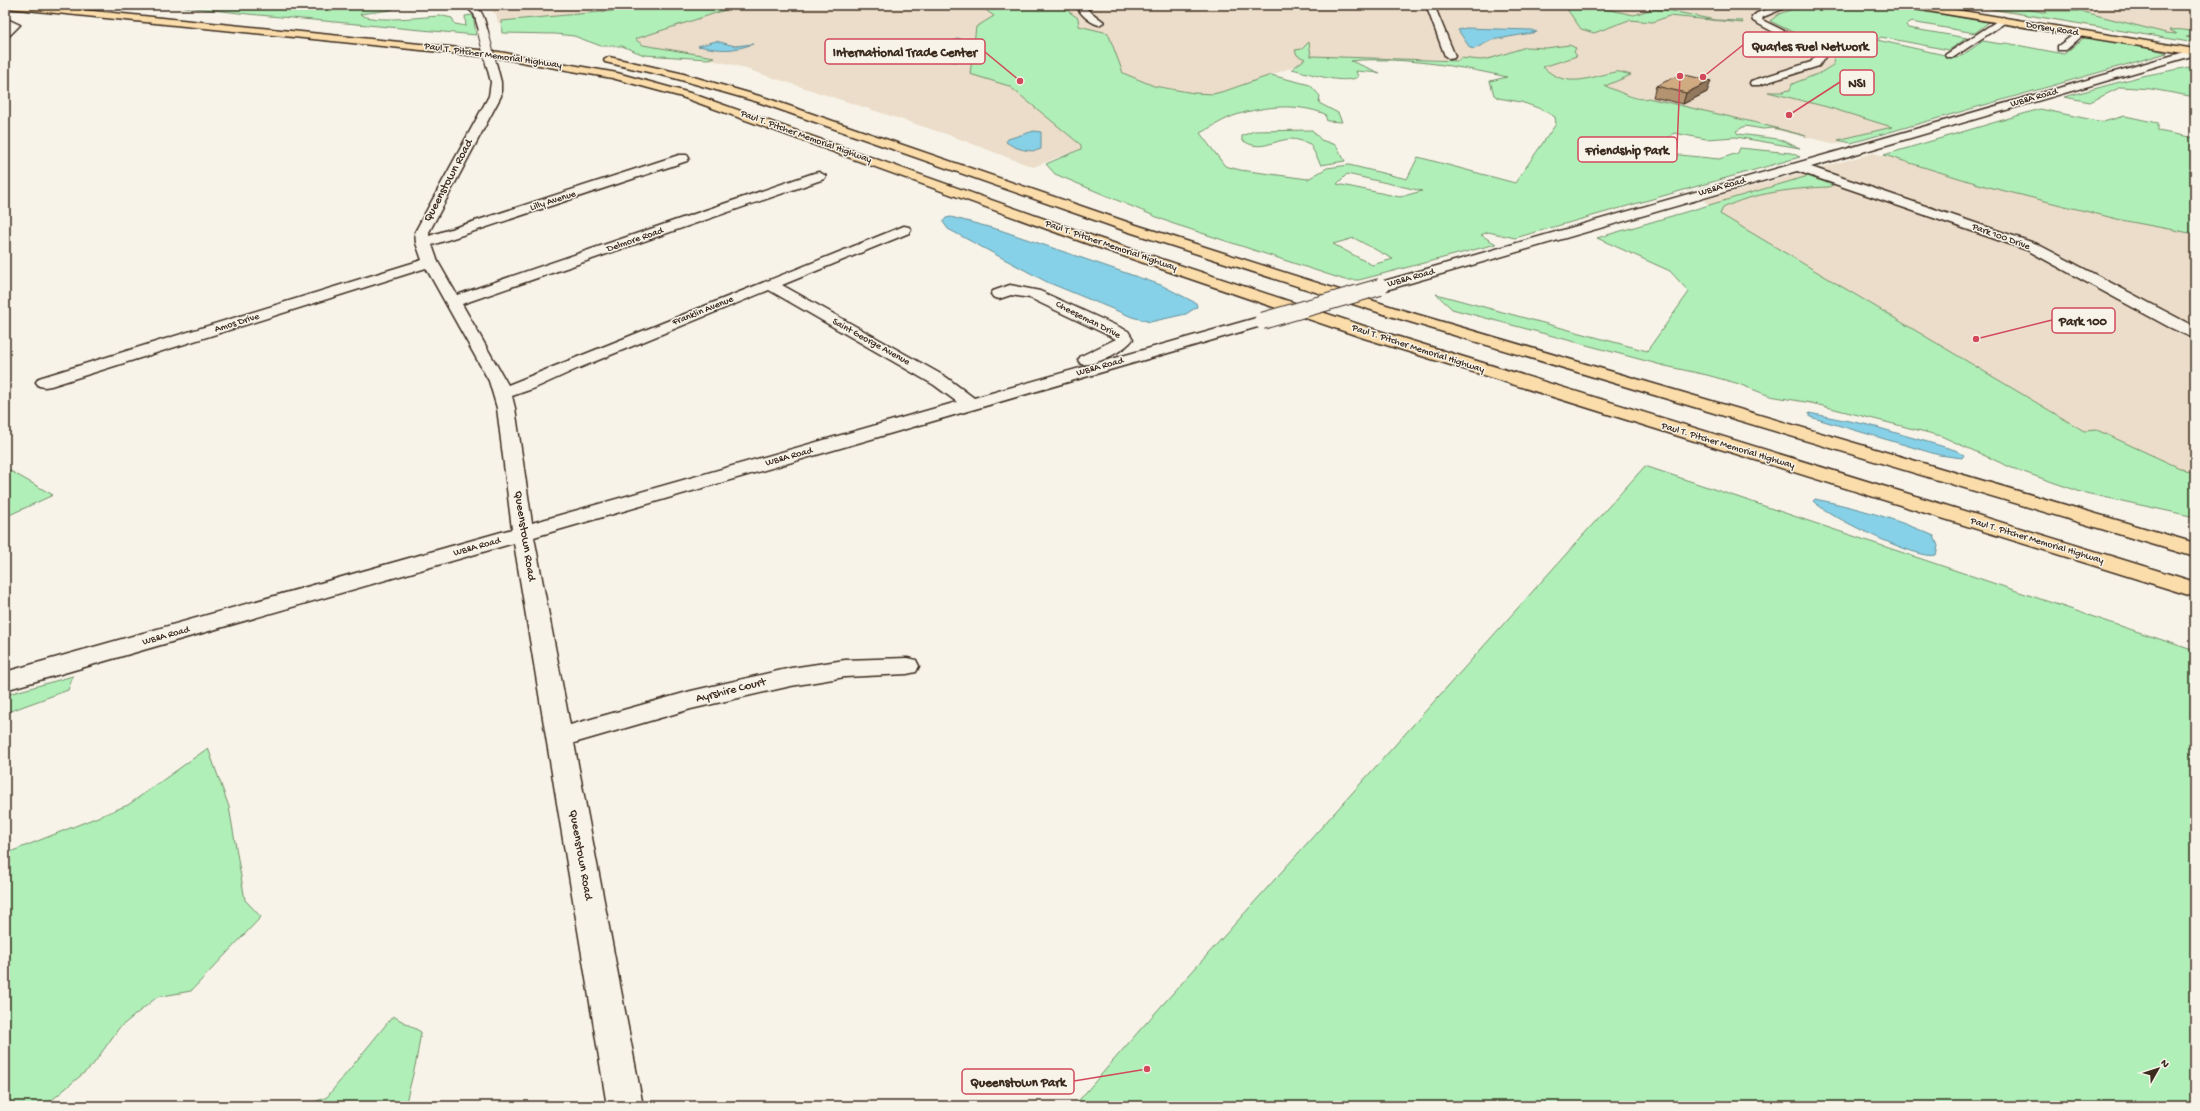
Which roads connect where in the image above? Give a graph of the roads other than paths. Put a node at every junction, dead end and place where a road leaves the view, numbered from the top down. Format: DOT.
graph roads {
  1 [pos="468,5"];
  2 [pos="1080,5"];
  3 [pos="1430,5"];
  4 [pos="1788,5"];
  5 [pos="1910,5"];
  6 [pos="6,6"];
  7 [pos="2003,20"];
  8 [pos="5,21"];
  9 [pos="1099,22"];
  10 [pos="2080,33"];
  11 [pos="5,35"];
  12 [pos="478,36"];
  13 [pos="2062,48"];
  14 [pos="2195,52"];
  15 [pos="1950,55"];
  16 [pos="1450,56"];
  17 [pos="1755,83"];
  18 [pos="683,158"];
  19 [pos="1796,166"];
  20 [pos="819,176"];
  21 [pos="904,230"];
  22 [pos="423,243"];
  23 [pos="430,262"];
  24 [pos="769,284"];
  25 [pos="999,294"];
  26 [pos="452,302"];
  27 [pos="2195,334"];
  28 [pos="1092,369"];
  29 [pos="45,382"];
  30 [pos="502,393"];
  31 [pos="971,404"];
  32 [pos="523,534"];
  33 [pos="2195,550"];
  34 [pos="2195,590"];
  35 [pos="907,666"];
  36 [pos="5,681"];
  37 [pos="559,738"];
  38 [pos="625,1106"];
  1 -- 12 [label="street, Queenstown Road"];
  2 -- 9 [label="street"];
  3 -- 16 [label="street"];
  4 -- 17 [label="street"];
  5 -- 7 [label="main road, Dorsey Road"];
  6 -- 34 [label="main road, Paul T. Pitcher Memorial Highway"];
  7 -- 10 [label="main road, Dorsey Road"];
  7 -- 15 [label="street"];
  8 -- 11 [label="street"];
  10 -- 13 [label="street"];
  10 -- 14 [label="main road, Dorsey Road"];
  12 -- 22 [label="street, Queenstown Road, bridge"];
  12 -- 33 [label="main road, Paul T. Pitcher Memorial Highway"];
  14 -- 19 [label="street, WB&A Road"];
  18 -- 22 [label="street, Lilly Avenue"];
  19 -- 27 [label="street, Park 100 Drive"];
  19 -- 28 [label="street, WB&A Road, bridge"];
  20 -- 26 [label="street, Delmore Road"];
  21 -- 24 [label="street, Franklin Avenue"];
  22 -- 23 [label="street, Queenstown Road"];
  23 -- 26 [label="street, Queenstown Road"];
  23 -- 29 [label="street, Amos Drive"];
  24 -- 30 [label="street, Franklin Avenue"];
  24 -- 31 [label="street, Saint George Avenue"];
  25 -- 28 [label="street, Cheeseman Drive"];
  26 -- 30 [label="street, Queenstown Road"];
  28 -- 31 [label="street, WB&A Road"];
  30 -- 32 [label="street, Queenstown Road"];
  31 -- 32 [label="street, WB&A Road"];
  32 -- 36 [label="street, WB&A Road"];
  32 -- 37 [label="street, Queenstown Road"];
  35 -- 37 [label="street, Ayrshire Court"];
  37 -- 38 [label="street, Queenstown Road"];
}
